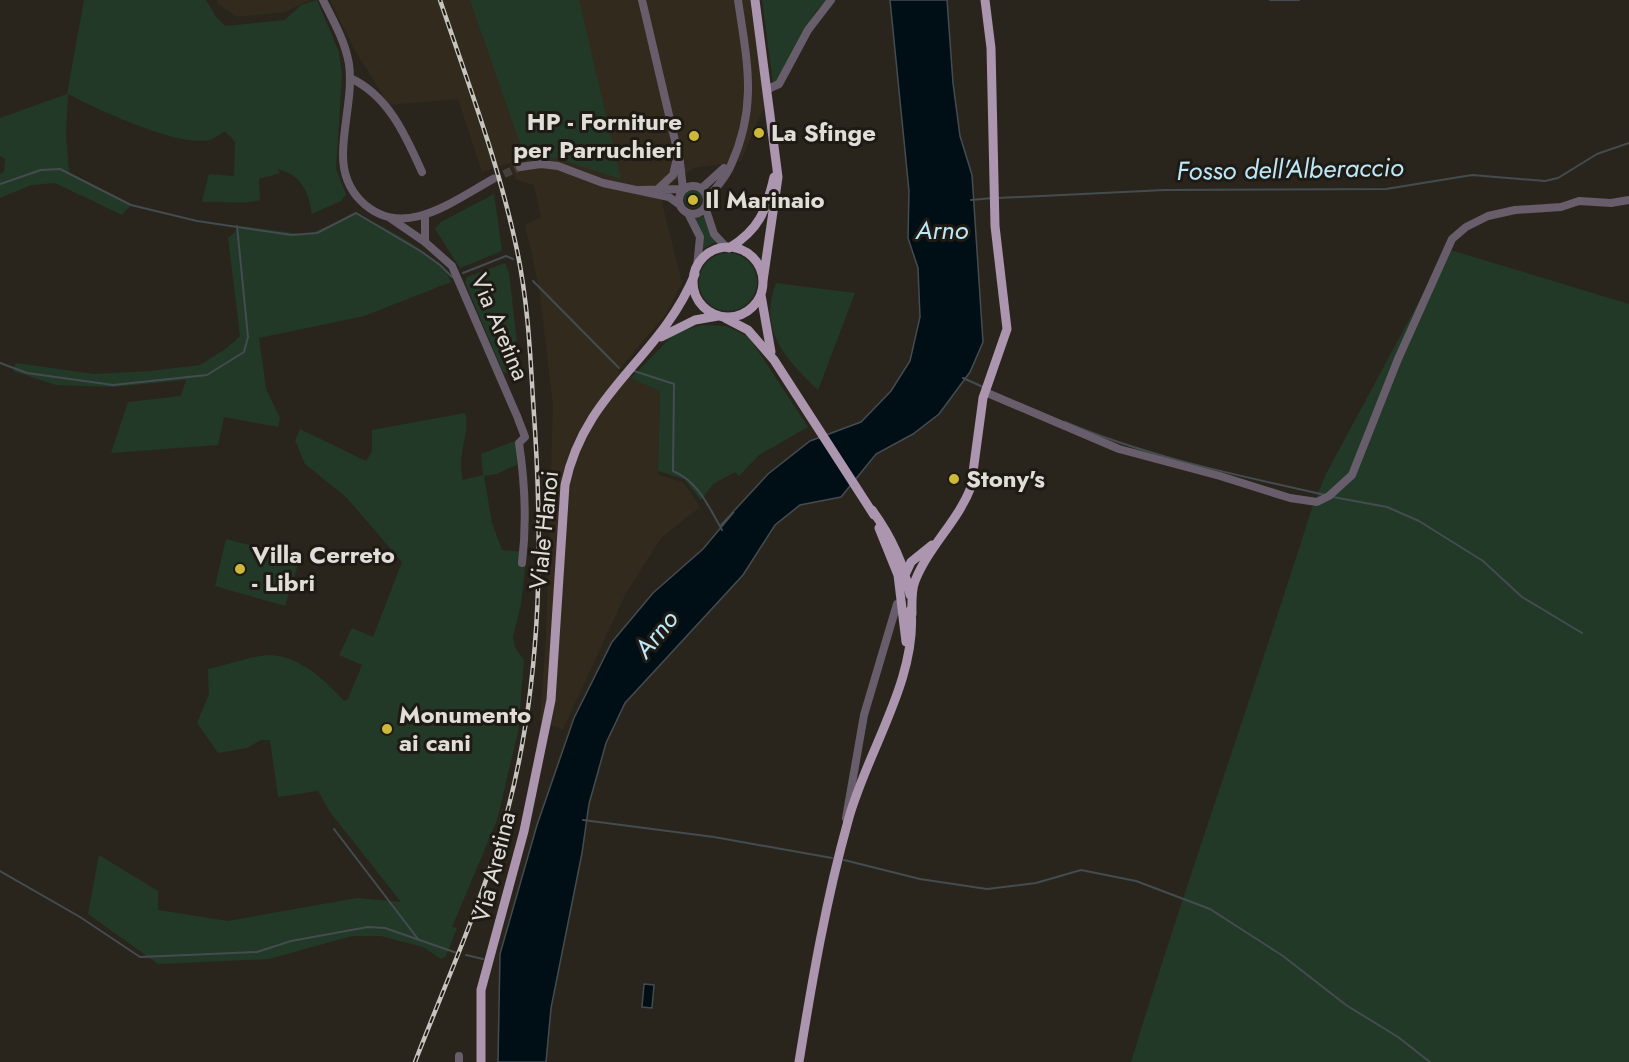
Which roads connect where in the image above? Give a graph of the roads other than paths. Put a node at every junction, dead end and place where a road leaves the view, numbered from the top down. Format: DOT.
graph roads {
  1 [pos="323,0"];
  2 [pos="642,0"];
  3 [pos="738,0"];
  4 [pos="755,0"];
  5 [pos="831,0"];
  6 [pos="986,0"];
  7 [pos="350,78"];
  8 [pos="768,89"];
  9 [pos="735,153"];
  10 [pos="679,158"];
  11 [pos="777,163"];
  12 [pos="520,167"];
  13 [pos="422,172"];
  14 [pos="493,179"];
  15 [pos="699,187"];
  16 [pos="658,189"];
  17 [pos="683,189"];
  18 [pos="639,190"];
  19 [pos="1629,200"];
  20 [pos="706,204"];
  21 [pos="680,205"];
  22 [pos="688,213"];
  23 [pos="424,215"];
  24 [pos="390,218"];
  25 [pos="411,219"];
  26 [pos="414,234"];
  27 [pos="425,242"];
  28 [pos="728,248"];
  29 [pos="696,270"];
  30 [pos="763,281"];
  31 [pos="761,295"];
  32 [pos="720,316"];
  33 [pos="656,340"];
  34 [pos="774,360"];
  35 [pos="985,392"];
  36 [pos="872,510"];
  37 [pos="888,534"];
  38 [pos="892,559"];
  39 [pos="921,560"];
  40 [pos="522,563"];
  41 [pos="905,572"];
  42 [pos="902,594"];
  43 [pos="897,604"];
  44 [pos="912,614"];
  45 [pos="904,668"];
  46 [pos="553,682"];
  47 [pos="844,835"];
  48 [pos="481,1062"];
  49 [pos="799,1062"];
  1 -- 7 [label="street, Via Aretina"];
  2 -- 10 [label="street"];
  3 -- 9 [label="street"];
  4 -- 8 [label="main road"];
  5 -- 8 [label="street"];
  6 -- 35 [label="main road"];
  7 -- 13 [label="street"];
  7 -- 24 [label="street, Via Aretina"];
  8 -- 11 [label="main road"];
  9 -- 15 [label="street"];
  9 -- 20 [label="street"];
  10 -- 15 [label="street"];
  10 -- 16 [label="street"];
  10 -- 17 [label="street"];
  11 -- 28 [label="main road, Viale Hanoi"];
  11 -- 30 [label="main road"];
  12 -- 18 [label="street"];
  14 -- 23 [label="street, Via Aretina"];
  15 -- 17 [label="street"];
  15 -- 20 [label="street"];
  16 -- 17 [label="street"];
  16 -- 18 [label="street"];
  17 -- 21 [label="street"];
  18 -- 21 [label="street"];
  19 -- 35 [label="street"];
  20 -- 22 [label="street"];
  20 -- 28 [label="street"];
  21 -- 22 [label="street, Viale Hanoi"];
  22 -- 29 [label="street, Viale Hanoi"];
  23 -- 25 [label="street, Via Aretina"];
  23 -- 27 [label="street"];
  24 -- 25 [label="street, Via Aretina"];
  24 -- 26 [label="street, Via Aretina"];
  25 -- 26 [label="street"];
  26 -- 27 [label="street, Via Aretina"];
  27 -- 40 [label="street, Via Aretina"];
  28 -- 29 [label="main road, Viale Hanoi"];
  28 -- 30 [label="main road"];
  29 -- 32 [label="main road, Viale Hanoi"];
  29 -- 33 [label="main road, Viale Hanoi"];
  30 -- 31 [label="main road"];
  31 -- 32 [label="main road, Viale Hanoi"];
  31 -- 34 [label="main road"];
  32 -- 33 [label="main road, Viale Hanoi"];
  32 -- 34 [label="main road"];
  33 -- 46 [label="main road, Viale Hanoi"];
  34 -- 36 [label="main road"];
  35 -- 39 [label="main road"];
  36 -- 37 [label="main road"];
  36 -- 38 [label="main road"];
  37 -- 39 [label="main road"];
  37 -- 41 [label="main road"];
  38 -- 41 [label="main road"];
  38 -- 42 [label="main road"];
  39 -- 41 [label="main road"];
  39 -- 44 [label="main road"];
  41 -- 42 [label="main road"];
  41 -- 44 [label="main road"];
  42 -- 45 [label="main road"];
  43 -- 47 [label="street"];
  44 -- 45 [label="main road"];
  45 -- 47 [label="main road"];
  46 -- 48 [label="main road, Via Aretina"];
  47 -- 49 [label="main road"];
}
